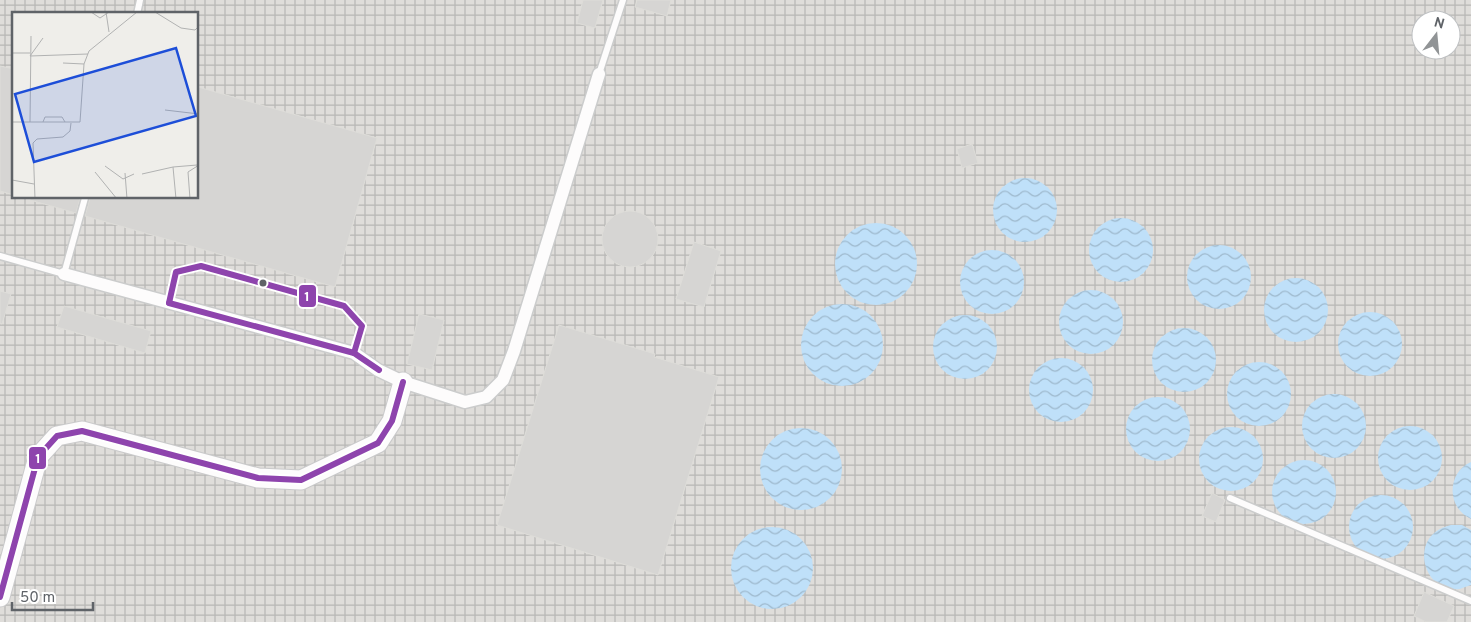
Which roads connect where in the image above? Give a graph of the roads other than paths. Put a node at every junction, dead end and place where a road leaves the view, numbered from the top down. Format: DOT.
graph roads {
  1 [pos="623,0"];
  2 [pos="599,74"];
  3 [pos="85,199"];
  4 [pos="0,256"];
  5 [pos="64,274"];
  6 [pos="169,303"];
  7 [pos="354,353"];
  8 [pos="403,382"];
  9 [pos="1230,498"];
  10 [pos="0,597"];
  11 [pos="1471,601"];
  1 -- 2 [label="lane"];
  2 -- 8 [label="street"];
  3 -- 5 [label="lane"];
  4 -- 5 [label="lane"];
  5 -- 6 [label="street"];
  6 -- 7 [label="street"];
  6 -- 7 [label="lane"];
  7 -- 8 [label="street"];
  8 -- 10 [label="street"];
  9 -- 11 [label="lane"];
}
